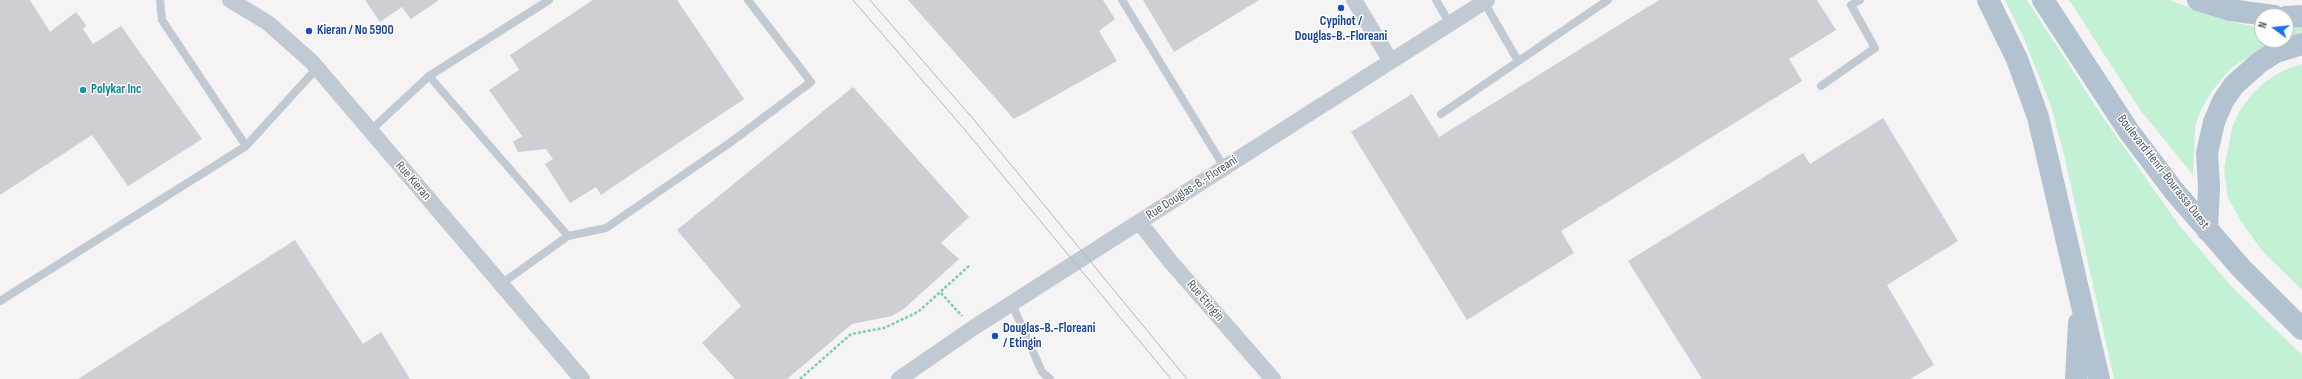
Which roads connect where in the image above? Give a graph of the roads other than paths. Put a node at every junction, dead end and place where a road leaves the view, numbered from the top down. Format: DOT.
graph roads {
  1 [pos="160,0"];
  2 [pos="230,0"];
  3 [pos="549,0"];
  4 [pos="748,0"];
  5 [pos="1122,0"];
  6 [pos="1354,0"];
  7 [pos="1436,0"];
  8 [pos="1608,0"];
  9 [pos="1860,0"];
  10 [pos="1988,0"];
  11 [pos="2043,0"];
  12 [pos="2198,0"];
  13 [pos="1486,1"];
  14 [pos="1850,3"];
  15 [pos="2254,13"];
  16 [pos="1450,24"];
  17 [pos="2302,44"];
  18 [pos="1390,60"];
  19 [pos="1518,61"];
  20 [pos="318,68"];
  21 [pos="429,76"];
  22 [pos="1821,86"];
  23 [pos="1440,114"];
  24 [pos="370,131"];
  25 [pos="246,146"];
  26 [pos="1224,167"];
  27 [pos="1139,222"];
  28 [pos="2207,230"];
  29 [pos="568,236"];
  30 [pos="501,284"];
  31 [pos="2081,298"];
  32 [pos="0,301"];
  33 [pos="1012,304"];
  34 [pos="2302,328"];
  35 [pos="582,379"];
  36 [pos="899,379"];
  37 [pos="1050,379"];
  38 [pos="1273,379"];
  39 [pos="2076,379"];
  40 [pos="2099,379"];
  1 -- 25 [label="lane"];
  2 -- 20 [label="street, Rue Kieran"];
  3 -- 21 [label="lane"];
  4 -- 29 [label="lane"];
  5 -- 26 [label="lane"];
  6 -- 18 [label="street"];
  7 -- 16 [label="lane"];
  8 -- 19 [label="lane"];
  9 -- 14 [label="lane"];
  10 -- 31 [label="main road"];
  11 -- 28 [label="main road, Boulevard Henri-Bourassa Ouest"];
  12 -- 15 [label="main road"];
  13 -- 16 [label="street, Rue Douglas-B.-Floreani"];
  13 -- 19 [label="lane"];
  14 -- 22 [label="lane"];
  16 -- 18 [label="street, Rue Douglas-B.-Floreani"];
  17 -- 28 [label="main road"];
  18 -- 26 [label="street, Rue Douglas-B.-Floreani"];
  19 -- 23 [label="lane"];
  20 -- 24 [label="street, Rue Kieran"];
  20 -- 25 [label="lane"];
  21 -- 24 [label="lane"];
  21 -- 29 [label="lane"];
  24 -- 30 [label="street, Rue Kieran"];
  25 -- 32 [label="lane"];
  26 -- 27 [label="street, Rue Douglas-B.-Floreani"];
  27 -- 33 [label="street, Rue Douglas-B.-Floreani"];
  27 -- 38 [label="street, Rue Etingin"];
  28 -- 34 [label="main road, Boulevard Henri-Bourassa Ouest"];
  29 -- 30 [label="lane"];
  30 -- 35 [label="street, Rue Kieran"];
  31 -- 39 [label="main road"];
  31 -- 40 [label="main road"];
  33 -- 36 [label="street, Rue Douglas-B.-Floreani"];
  33 -- 37 [label="lane"];
}
